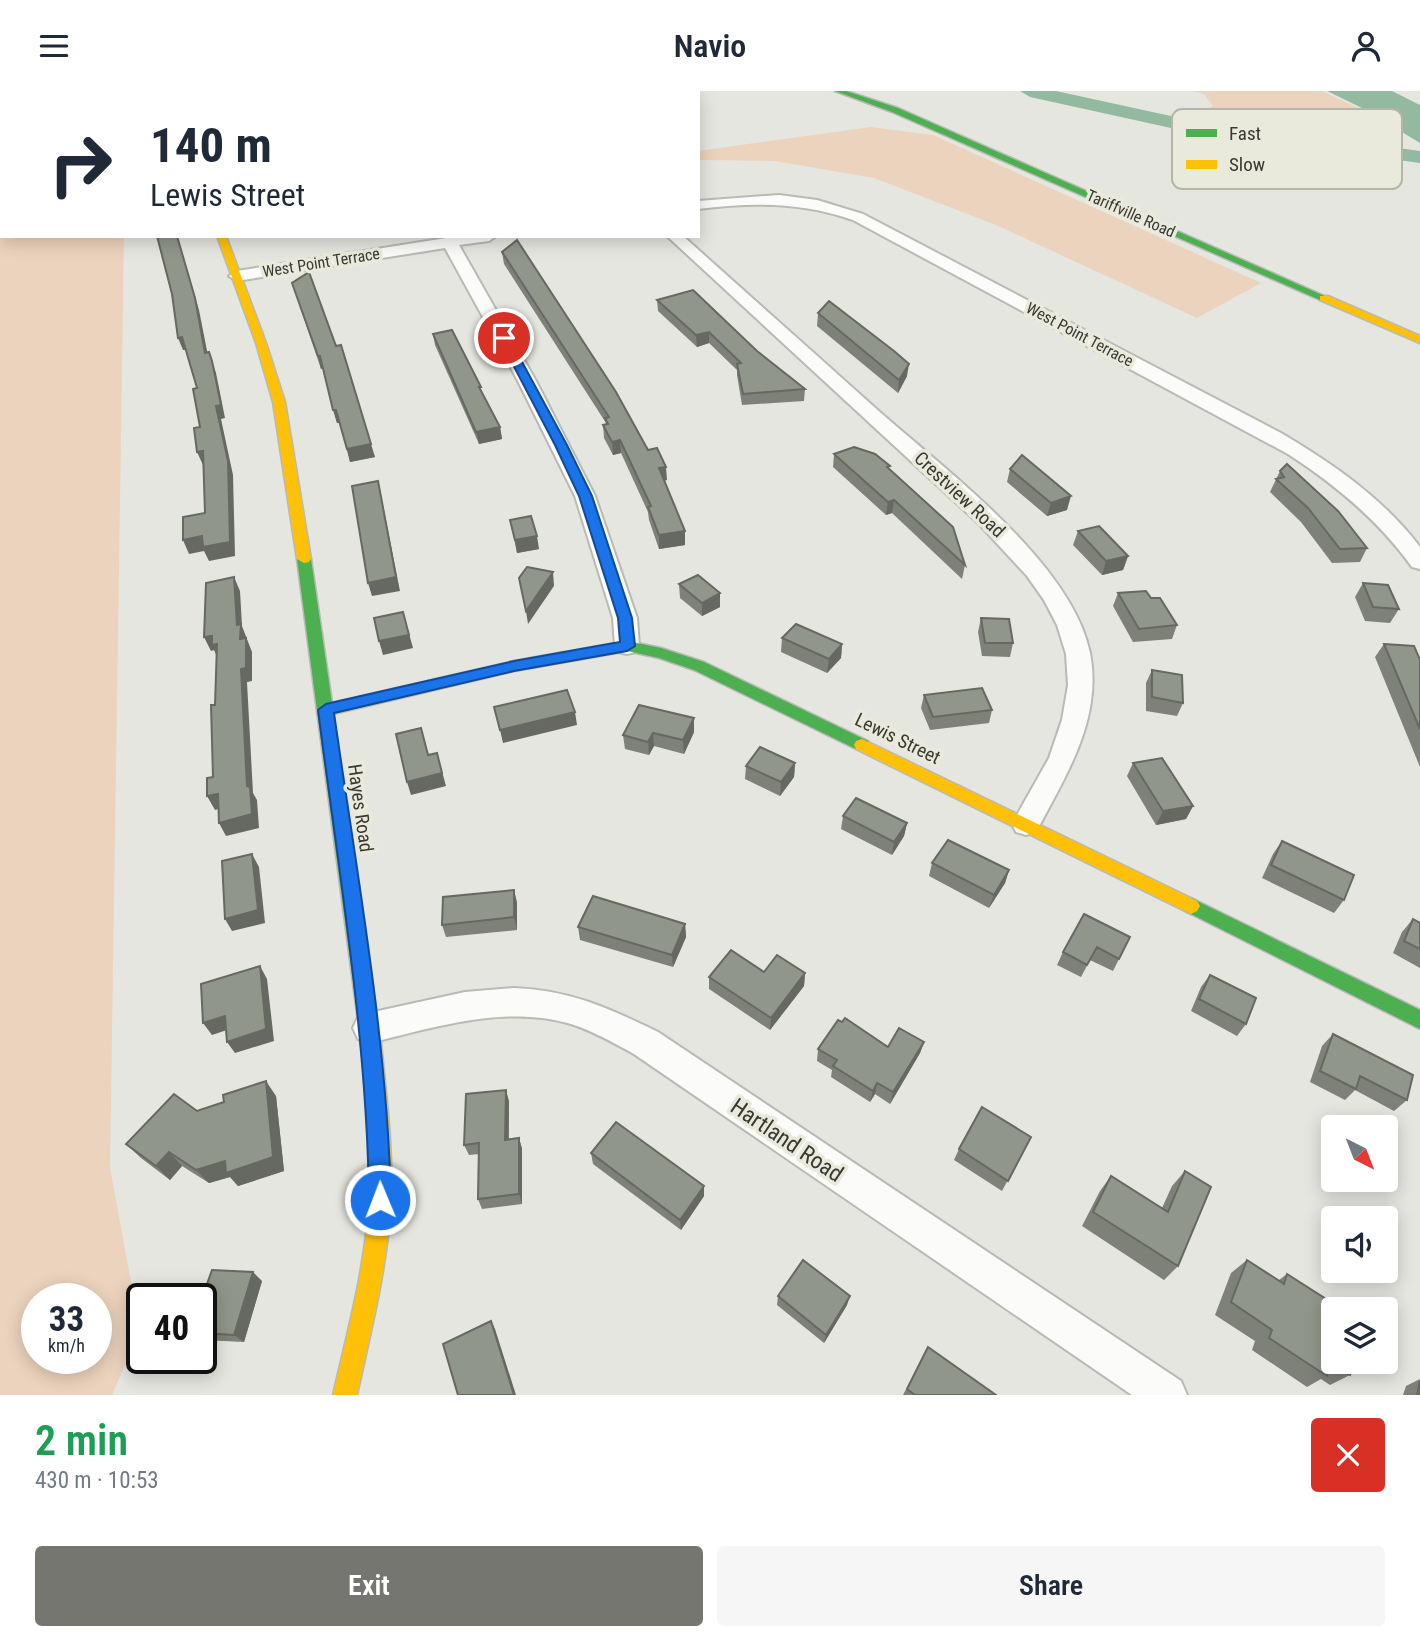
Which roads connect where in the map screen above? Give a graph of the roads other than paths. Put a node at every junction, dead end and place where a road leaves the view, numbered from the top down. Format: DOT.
graph roads {
  1 [pos="839,91"];
  2 [pos="700,205"];
  3 [pos="222,238"];
  4 [pos="476,238"];
  5 [pos="676,238"];
  6 [pos="450,242"];
  7 [pos="237,276"];
  8 [pos="1420,340"];
  9 [pos="1420,562"];
  10 [pos="627,646"];
  11 [pos="326,710"];
  12 [pos="1026,824"];
  13 [pos="1420,1020"];
  14 [pos="369,1028"];
  15 [pos="345,1395"];
  16 [pos="1167,1395"];
  1 -- 8 [label="street, Tariffville Road"];
  2 -- 9 [label="street, West Point Terrace"];
  3 -- 7 [label="street, Hayes Road"];
  4 -- 6 [label="street, West Point Terrace"];
  5 -- 12 [label="street, Crestview Road"];
  6 -- 7 [label="street, West Point Terrace"];
  6 -- 10 [label="street"];
  7 -- 11 [label="street, Hayes Road"];
  10 -- 11 [label="street, Lewis Street"];
  10 -- 12 [label="street, Lewis Street"];
  11 -- 14 [label="street, Hayes Road"];
  12 -- 13 [label="street, Lewis Street"];
  14 -- 15 [label="street, Hayes Road"];
  14 -- 16 [label="street, Hartland Road"];
}
